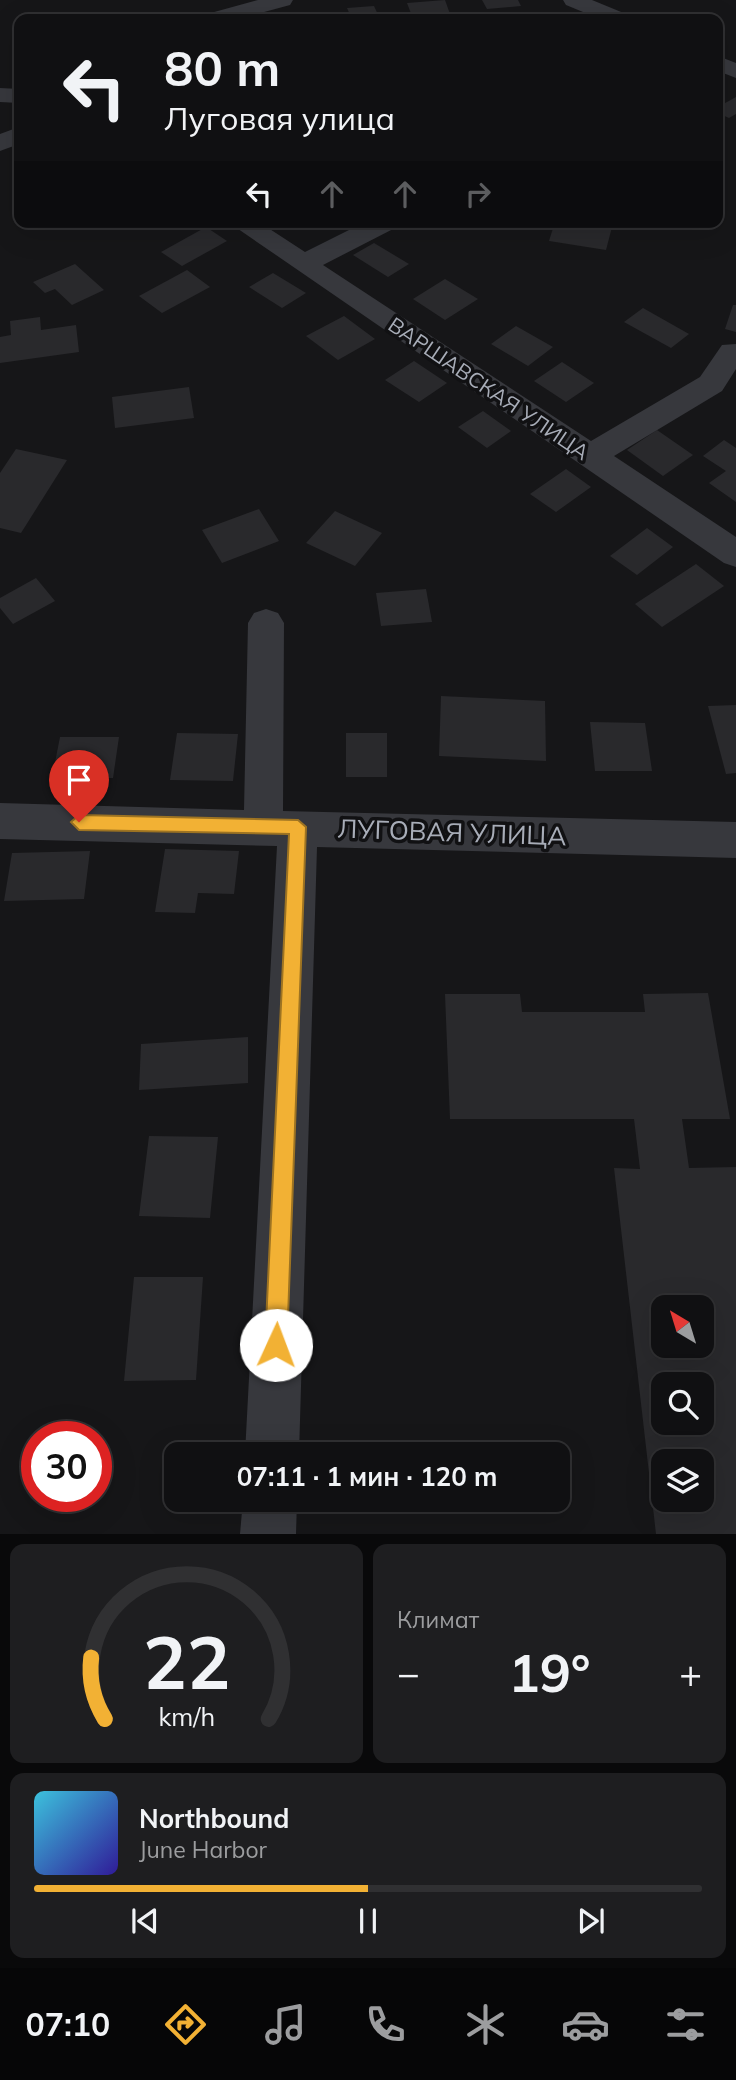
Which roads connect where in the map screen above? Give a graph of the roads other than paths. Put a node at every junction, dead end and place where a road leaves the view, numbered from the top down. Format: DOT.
graph roads {
  1 [pos="282,0"];
  2 [pos="574,0"];
  3 [pos="233,14"];
  4 [pos="606,14"];
  5 [pos="250,228"];
  6 [pos="375,228"];
  7 [pos="303,264"];
  8 [pos="732,352"];
  9 [pos="590,456"];
  10 [pos="736,554"];
  11 [pos="266,623"];
  12 [pos="0,821"];
  13 [pos="280,827"];
  14 [pos="736,840"];
  15 [pos="271,1442"];
  16 [pos="269,1512"];
  17 [pos="268,1534"];
  1 -- 3 [label="street"];
  2 -- 4 [label="street"];
  5 -- 7 [label="street, ВАРШАВСКАЯ УЛИЦА"];
  6 -- 7 [label="street"];
  7 -- 9 [label="street, ВАРШАВСКАЯ УЛИЦА"];
  8 -- 9 [label="street"];
  9 -- 10 [label="street, ВАРШАВСКАЯ УЛИЦА"];
  11 -- 13 [label="street"];
  12 -- 13 [label="street, ЛУГОВАЯ УЛИЦА"];
  13 -- 14 [label="street, ЛУГОВАЯ УЛИЦА"];
  13 -- 15 [label="street"];
  16 -- 17 [label="street"];
}
